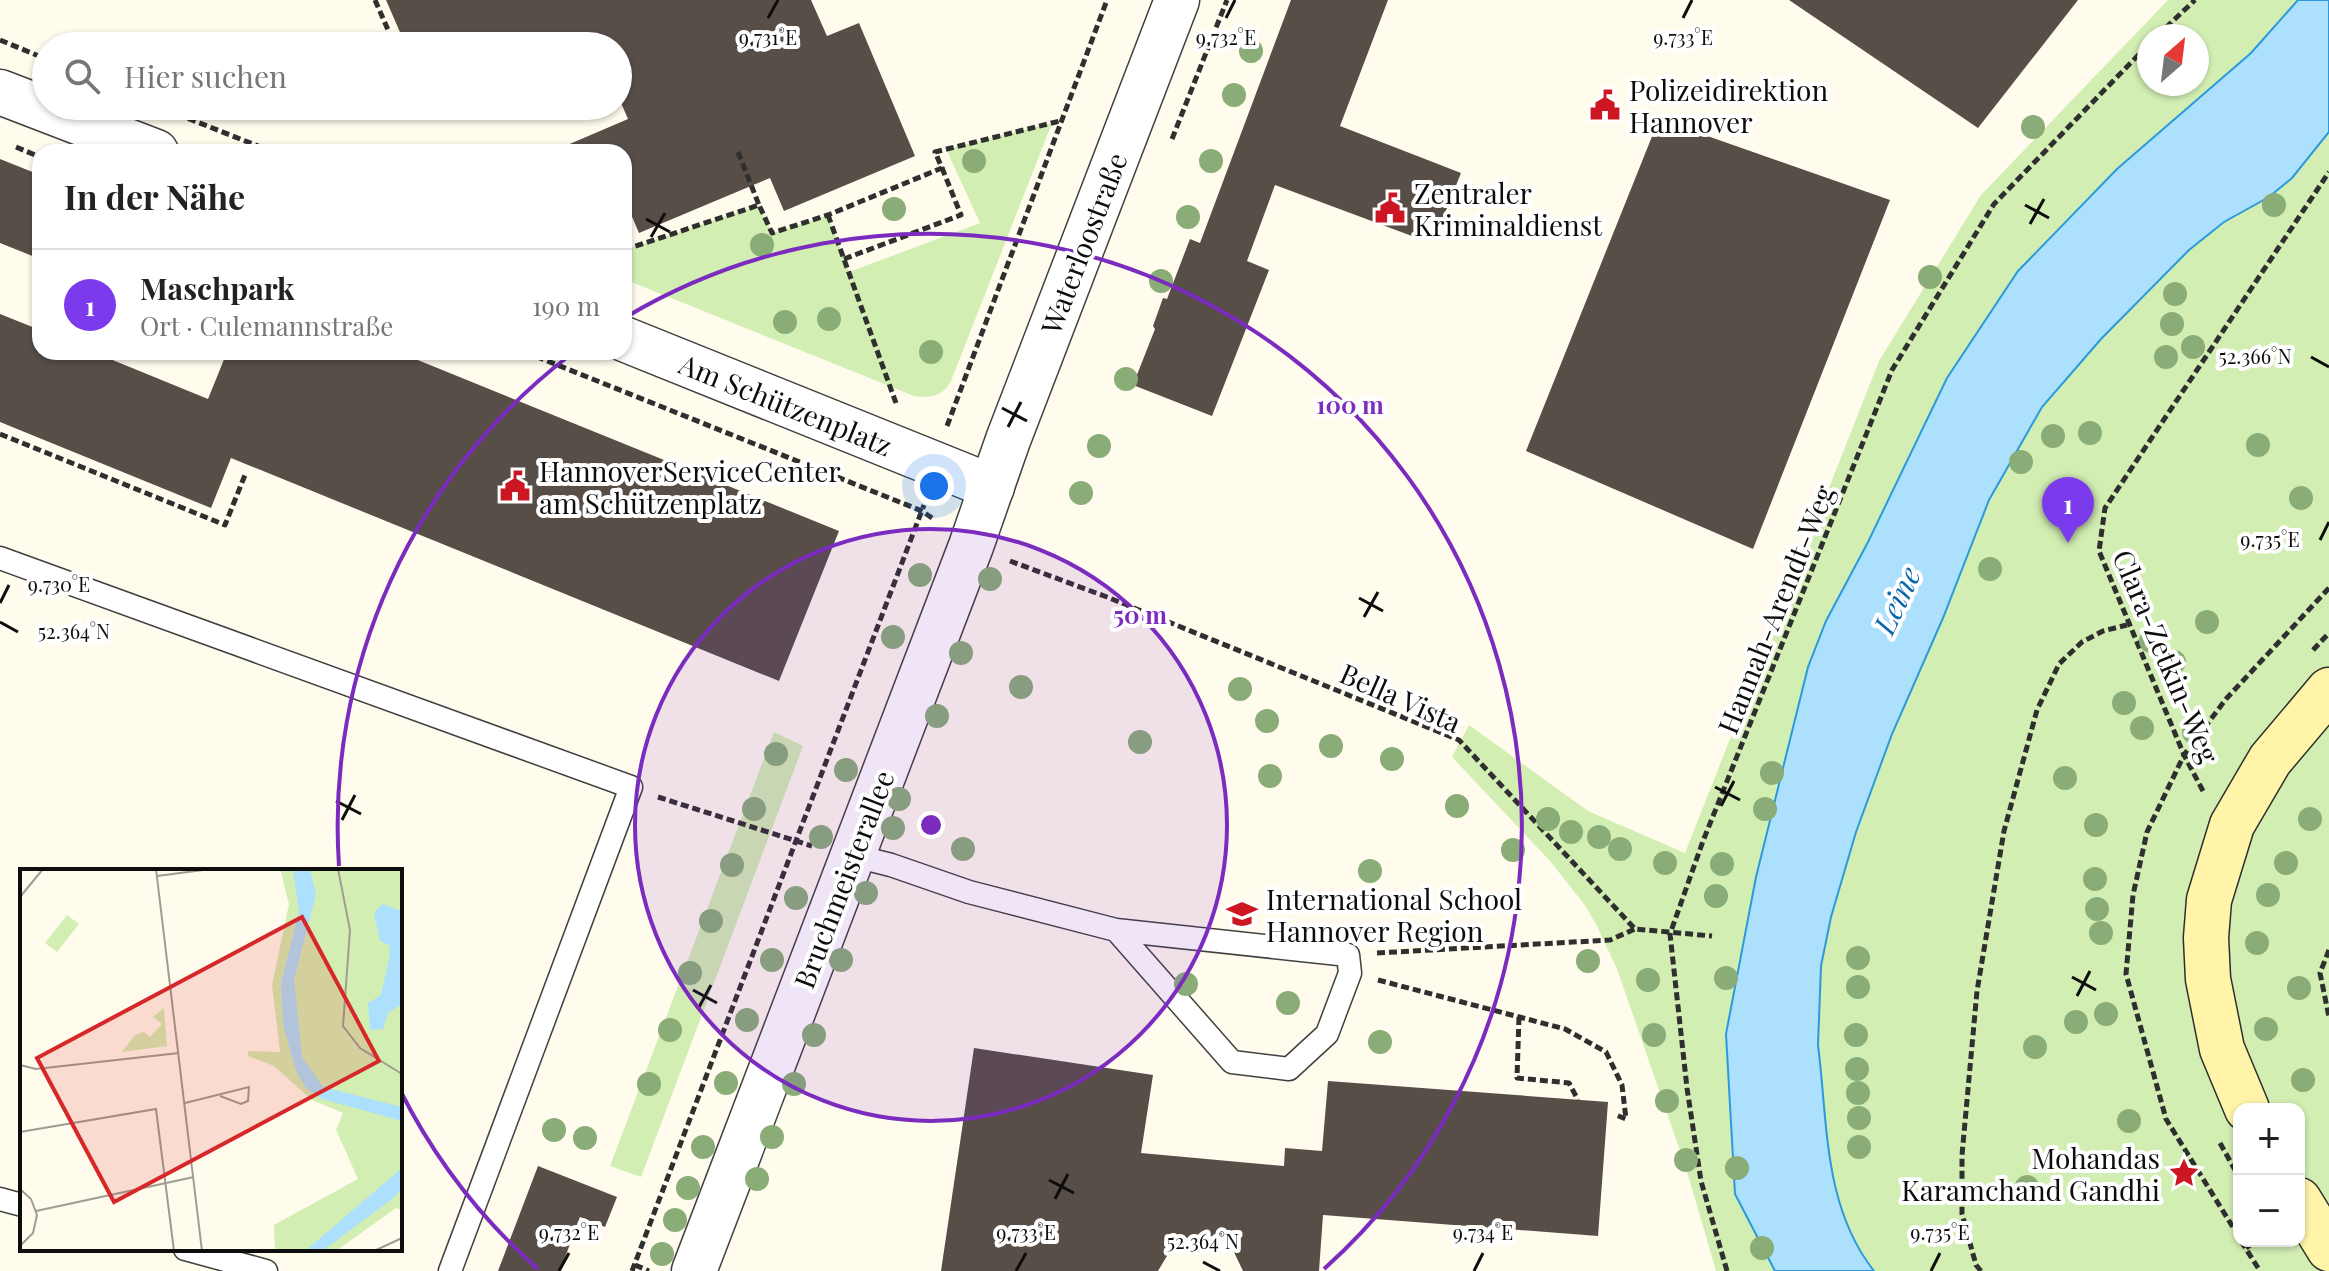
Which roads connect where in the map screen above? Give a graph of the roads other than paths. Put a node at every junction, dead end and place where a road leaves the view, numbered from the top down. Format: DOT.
graph roads {
  1 [pos="1177,0"];
  2 [pos="0,92"];
  3 [pos="32,104"];
  4 [pos="73,120"];
  5 [pos="135,144"];
  6 [pos="632,342"];
  7 [pos="992,487"];
  8 [pos="0,558"];
  9 [pos="2329,690"];
  10 [pos="851,855"];
  11 [pos="1116,930"];
  12 [pos="2244,1103"];
  13 [pos="0,1199"];
  14 [pos="20,1204"];
  15 [pos="2305,1210"];
  16 [pos="2329,1249"];
  17 [pos="192,1251"];
  18 [pos="266,1271"];
  19 [pos="450,1271"];
  20 [pos="694,1271"];
  1 -- 7 [label="street, Waterloostraße"];
  2 -- 3 [label="street"];
  4 -- 5 [label="street"];
  6 -- 7 [label="street, Am Schützenplatz"];
  7 -- 10 [label="street, Bruchmeisterallee"];
  8 -- 19 [label="lane"];
  9 -- 12 [label="street"];
  10 -- 11 [label="lane"];
  10 -- 20 [label="street, Bruchmeisterallee"];
  11 -- 11 [label="lane"];
  13 -- 14 [label="lane"];
  15 -- 16 [label="street"];
  17 -- 18 [label="lane"];
}
